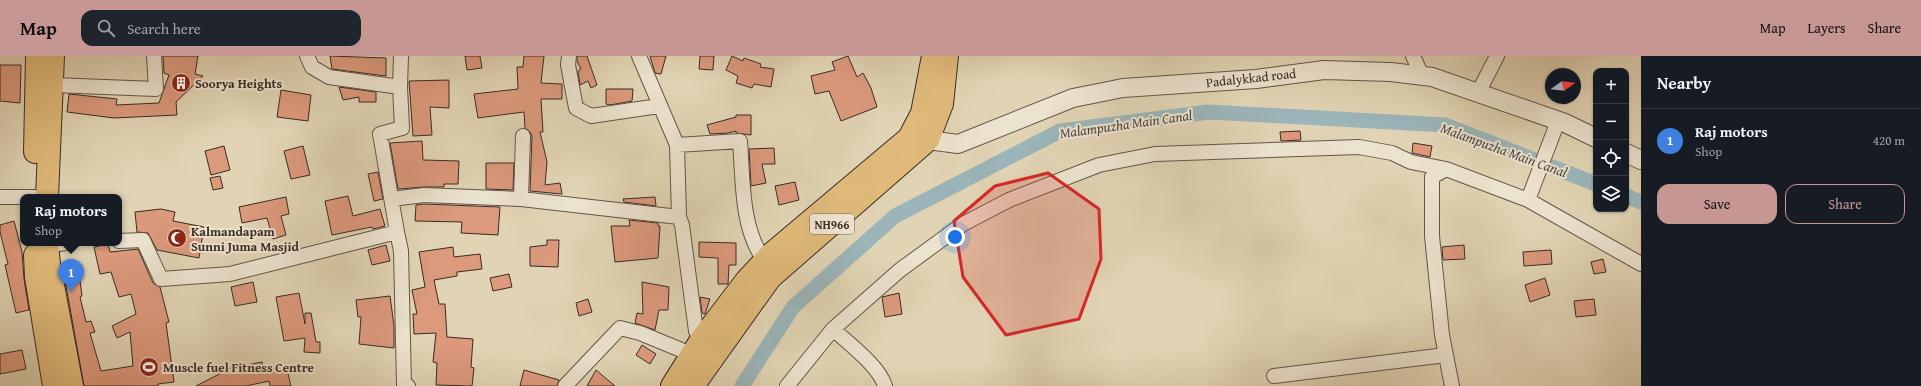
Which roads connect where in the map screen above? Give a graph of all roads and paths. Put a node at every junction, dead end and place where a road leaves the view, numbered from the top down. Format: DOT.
graph roads {
  1 [pos="37,56"];
  2 [pos="53,56"];
  3 [pos="154,56"];
  4 [pos="307,56"];
  5 [pos="401,56"];
  6 [pos="568,56"];
  7 [pos="639,56"];
  8 [pos="933,56"];
  9 [pos="947,56"];
  10 [pos="1413,56"];
  11 [pos="1497,56"];
  12 [pos="1422,76"];
  13 [pos="53,85"];
  14 [pos="400,87"];
  15 [pos="1478,93"];
  16 [pos="659,106"];
  17 [pos="1558,121"];
  18 [pos="523,136"];
  19 [pos="920,136"];
  20 [pos="1593,137"];
  21 [pos="677,145"];
  22 [pos="1629,154"];
  23 [pos="1641,160"];
  24 [pos="1446,169"];
  25 [pos="34,194"];
  26 [pos="48,194"];
  27 [pos="20,197"];
  28 [pos="0,198"];
  29 [pos="392,199"];
  30 [pos="521,199"];
  31 [pos="1528,200"];
  32 [pos="679,217"];
  33 [pos="397,232"];
  34 [pos="122,241"];
  35 [pos="48,246"];
  36 [pos="49,246"];
  37 [pos="764,260"];
  38 [pos="1641,264"];
  39 [pos="833,329"];
  40 [pos="696,347"];
  41 [pos="1446,355"];
  42 [pos="1274,376"];
  43 [pos="54,386"];
  44 [pos="72,386"];
  45 [pos="406,386"];
  46 [pos="565,386"];
  47 [pos="672,386"];
  48 [pos="693,386"];
  49 [pos="788,386"];
  50 [pos="885,386"];
  51 [pos="1452,386"];
  1 -- 25 [label="main road"];
  2 -- 13 [label="main road"];
  3 -- 13 [label="street"];
  4 -- 14 [label="street"];
  5 -- 14 [label="street"];
  6 -- 16 [label="street"];
  7 -- 16 [label="street"];
  8 -- 19 [label="main road, NH966"];
  9 -- 19 [label="main road, NH966"];
  10 -- 12 [label="street"];
  11 -- 15 [label="street"];
  12 -- 15 [label="street, Padalykkad road"];
  12 -- 19 [label="street, Padalykkad road"];
  13 -- 26 [label="main road"];
  14 -- 29 [label="street"];
  15 -- 17 [label="street, Padalykkad road"];
  16 -- 21 [label="street"];
  17 -- 20 [label="street, Padalykkad road"];
  17 -- 31 [label="street"];
  18 -- 30 [label="street"];
  19 -- 37 [label="main road, NH966"];
  19 -- 48 [label="main road, NH966"];
  21 -- 32 [label="street"];
  21 -- 37 [label="street"];
  22 -- 23 [label="street"];
  24 -- 31 [label="street"];
  24 -- 39 [label="street"];
  24 -- 41 [label="street"];
  27 -- 28 [label="street"];
  29 -- 30 [label="street"];
  29 -- 33 [label="street"];
  30 -- 32 [label="street"];
  31 -- 38 [label="street"];
  32 -- 40 [label="street"];
  33 -- 34 [label="street"];
  33 -- 45 [label="street"];
  35 -- 43 [label="main road"];
  36 -- 44 [label="main road"];
  37 -- 40 [label="main road, NH966"];
  39 -- 49 [label="street"];
  39 -- 50 [label="street"];
  40 -- 46 [label="street"];
  40 -- 47 [label="main road, NH966"];
  41 -- 42 [label="street"];
  41 -- 51 [label="street"];
}
